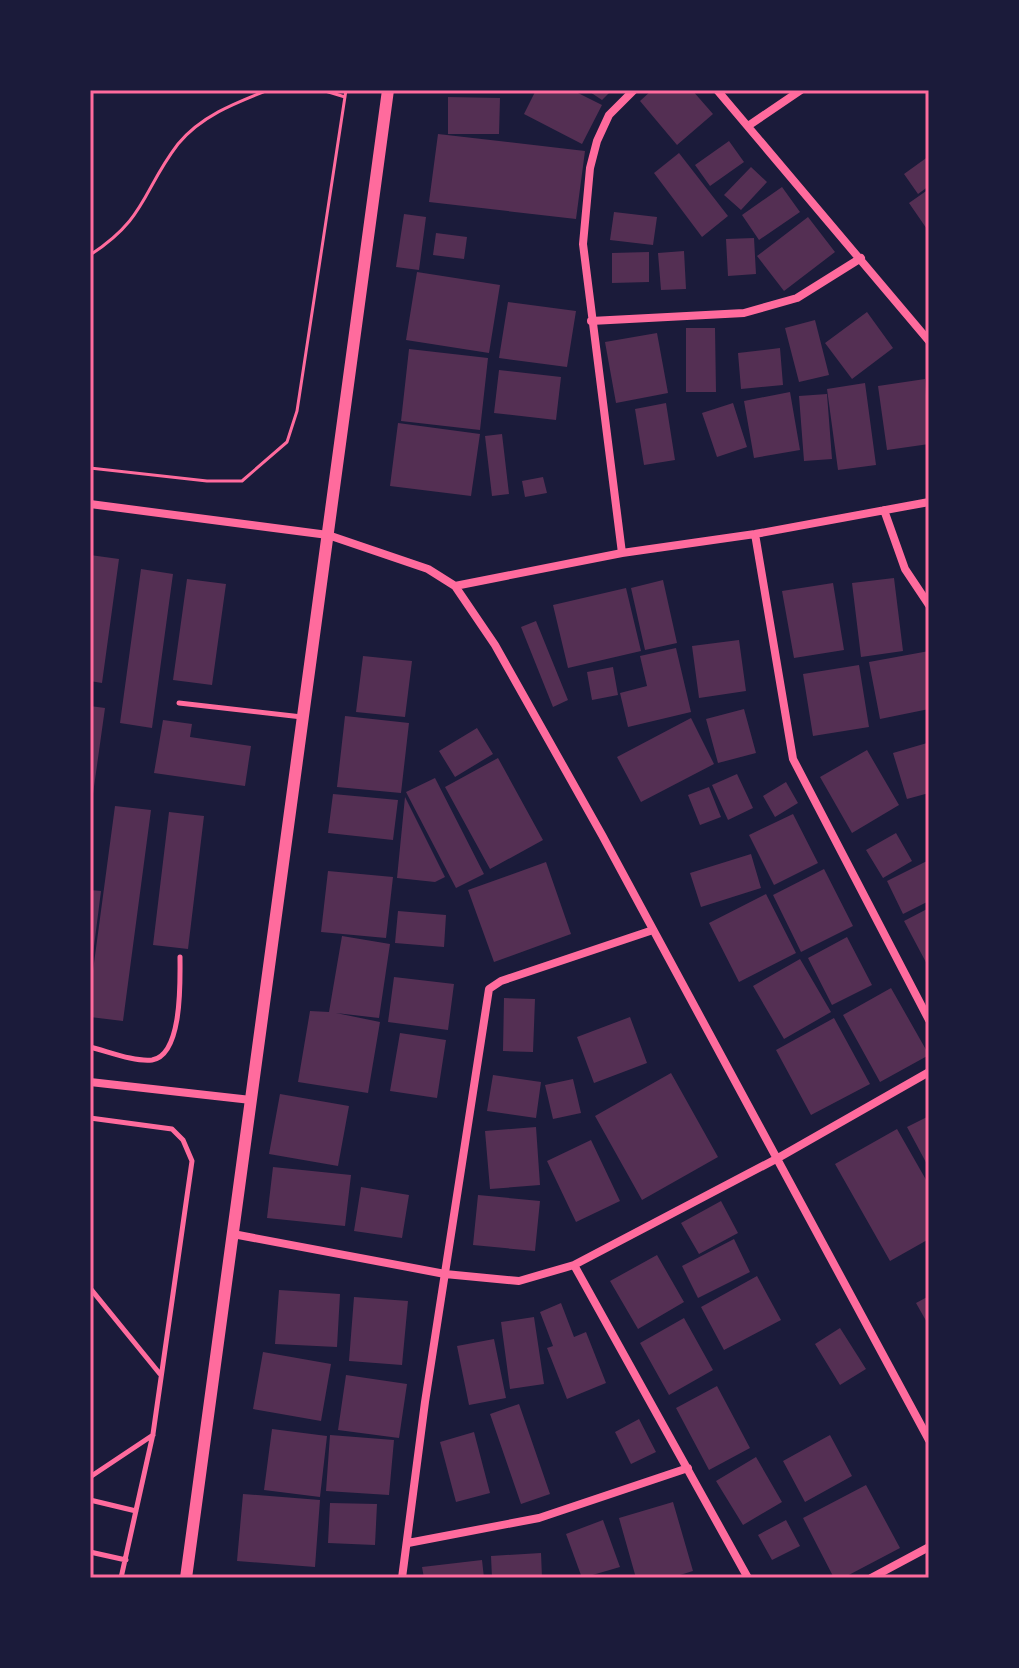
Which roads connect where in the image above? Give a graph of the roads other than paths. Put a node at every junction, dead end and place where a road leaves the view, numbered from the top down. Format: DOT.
graph roads {
  1 [pos="388,90"];
  2 [pos="634,90"];
  3 [pos="717,90"];
  4 [pos="801,90"];
  5 [pos="748,126"];
  6 [pos="861,258"];
  7 [pos="591,321"];
  8 [pos="929,341"];
  9 [pos="929,502"];
  10 [pos="90,504"];
  11 [pos="884,510"];
  12 [pos="755,534"];
  13 [pos="328,535"];
  14 [pos="622,553"];
  15 [pos="455,586"];
  16 [pos="929,605"];
  17 [pos="179,703"];
  18 [pos="303,717"];
  19 [pos="653,930"];
  20 [pos="180,957"];
  21 [pos="929,1020"];
  22 [pos="90,1047"];
  23 [pos="929,1072"];
  24 [pos="90,1082"];
  25 [pos="251,1100"];
  26 [pos="90,1118"];
  27 [pos="778,1158"];
  28 [pos="233,1234"];
  29 [pos="574,1265"];
  30 [pos="445,1274"];
  31 [pos="90,1288"];
  32 [pos="160,1375"];
  33 [pos="153,1434"];
  34 [pos="929,1440"];
  35 [pos="688,1468"];
  36 [pos="90,1477"];
  37 [pos="90,1500"];
  38 [pos="136,1511"];
  39 [pos="408,1543"];
  40 [pos="929,1547"];
  41 [pos="90,1552"];
  42 [pos="126,1560"];
  43 [pos="121,1578"];
  44 [pos="186,1578"];
  45 [pos="402,1578"];
  46 [pos="748,1578"];
  47 [pos="871,1578"];
  1 -- 13 [label="street"];
  2 -- 7 [label="street"];
  3 -- 5 [label="street"];
  4 -- 5 [label="street"];
  5 -- 6 [label="street"];
  6 -- 7 [label="street"];
  6 -- 8 [label="street"];
  7 -- 14 [label="street"];
  9 -- 11 [label="street"];
  10 -- 13 [label="street"];
  11 -- 12 [label="street"];
  11 -- 16 [label="street"];
  12 -- 14 [label="street"];
  12 -- 21 [label="street"];
  13 -- 15 [label="street"];
  13 -- 18 [label="street"];
  14 -- 15 [label="street"];
  15 -- 19 [label="street"];
  17 -- 18 [label="lane"];
  18 -- 25 [label="street"];
  19 -- 27 [label="street"];
  19 -- 30 [label="street"];
  20 -- 22 [label="lane"];
  23 -- 27 [label="street"];
  24 -- 25 [label="street"];
  25 -- 28 [label="street"];
  26 -- 32 [label="lane"];
  27 -- 29 [label="street"];
  27 -- 34 [label="street"];
  28 -- 30 [label="street"];
  28 -- 44 [label="street"];
  29 -- 30 [label="street"];
  29 -- 35 [label="street"];
  30 -- 39 [label="street"];
  31 -- 32 [label="lane"];
  32 -- 33 [label="lane"];
  33 -- 36 [label="lane"];
  33 -- 38 [label="lane"];
  35 -- 39 [label="street"];
  35 -- 46 [label="street"];
  37 -- 38 [label="lane"];
  38 -- 42 [label="lane"];
  39 -- 45 [label="street"];
  40 -- 47 [label="street"];
  41 -- 42 [label="lane"];
  42 -- 43 [label="lane"];
}
